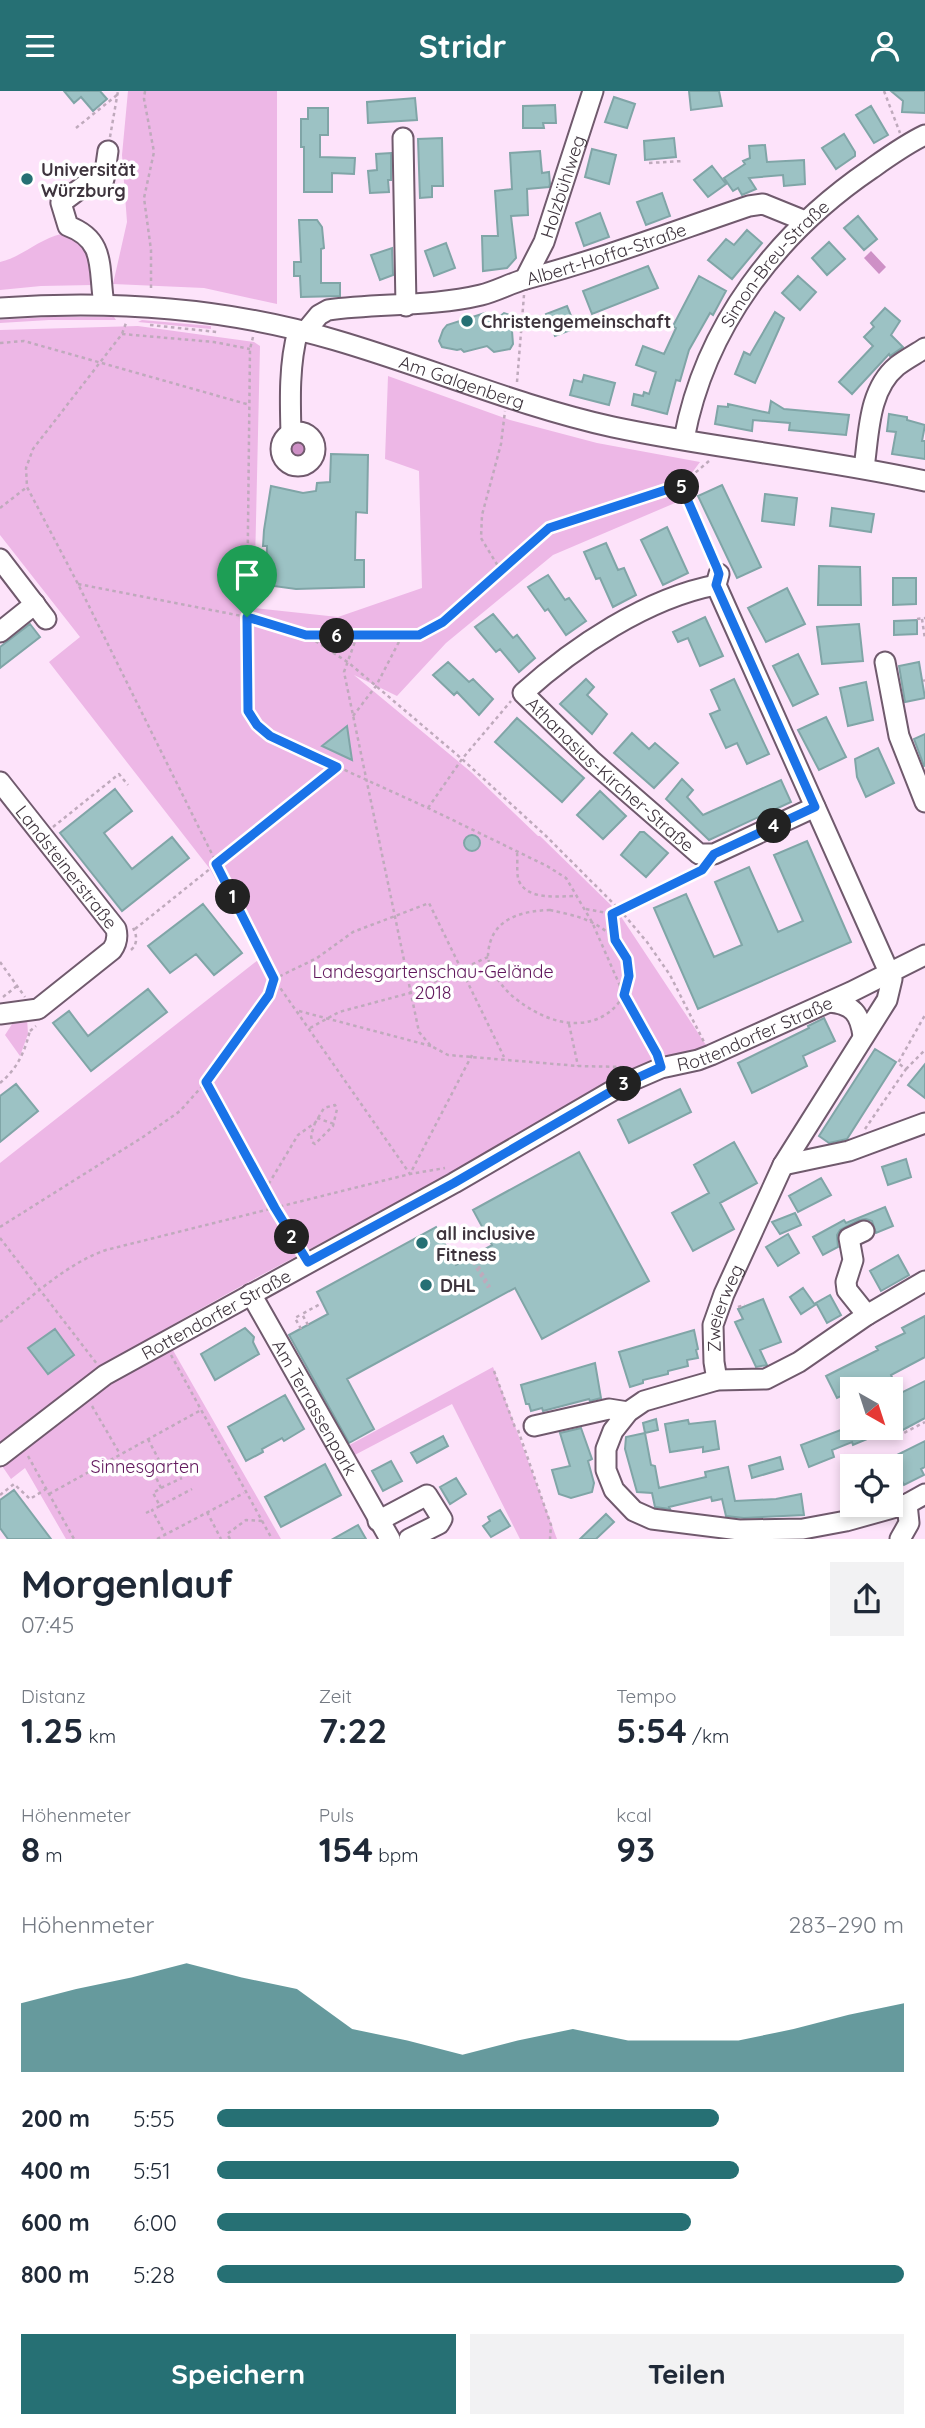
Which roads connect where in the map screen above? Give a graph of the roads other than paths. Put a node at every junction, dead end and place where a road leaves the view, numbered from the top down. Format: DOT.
graph roads {
  1 [pos="593,91"];
  2 [pos="925,135"];
  3 [pos="403,138"];
  4 [pos="108,151"];
  5 [pos="806,221"];
  6 [pos="525,279"];
  7 [pos="104,305"];
  8 [pos="406,306"];
  9 [pos="0,308"];
  10 [pos="302,332"];
  11 [pos="925,348"];
  12 [pos="290,433"];
  13 [pos="684,439"];
  14 [pos="864,468"];
  15 [pos="925,481"];
  16 [pos="0,559"];
  17 [pos="0,632"];
  18 [pos="885,662"];
  19 [pos="0,782"];
  20 [pos="925,801"];
  21 [pos="815,807"];
  22 [pos="925,955"];
  23 [pos="890,972"];
  24 [pos="830,1002"];
  25 [pos="0,1014"];
  26 [pos="863,1036"];
  27 [pos="925,1122"];
  28 [pos="783,1165"];
  29 [pos="864,1231"];
  30 [pos="925,1281"];
  31 [pos="251,1294"];
  32 [pos="867,1315"];
  33 [pos="717,1380"];
  34 [pos="628,1412"];
  35 [pos="525,1428"];
  36 [pos="0,1456"];
  37 [pos="925,1494"];
  38 [pos="907,1504"];
  39 [pos="378,1521"];
  40 [pos="390,1539"];
  41 [pos="410,1539"];
  42 [pos="900,1539"];
  1 -- 6 [label="street, Holzbühlweg"];
  2 -- 5 [label="street, Simon-Breu-Straße"];
  3 -- 8 [label="street"];
  4 -- 7 [label="street"];
  5 -- 6 [label="street, Albert-Hoffa-Straße"];
  5 -- 13 [label="street, Simon-Breu-Straße"];
  6 -- 8 [label="street, Albert-Hoffa-Straße"];
  7 -- 9 [label="street, Am Galgenberg"];
  7 -- 10 [label="street, Am Galgenberg"];
  8 -- 10 [label="street, Albert-Hoffa-Straße"];
  10 -- 12 [label="street"];
  10 -- 13 [label="street, Am Galgenberg"];
  11 -- 14 [label="street"];
  13 -- 14 [label="street, Am Galgenberg"];
  14 -- 15 [label="street, Am Galgenberg"];
  16 -- 17 [label="street"];
  18 -- 20 [label="street"];
  19 -- 25 [label="street, Landsteinerstraße"];
  21 -- 21 [label="street, Athanasius-Kircher-Straße"];
  21 -- 23 [label="street"];
  22 -- 23 [label="street, Rottendorfer Straße"];
  23 -- 24 [label="street, Rottendorfer Straße"];
  23 -- 26 [label="street, Zweierweg"];
  24 -- 26 [label="street"];
  24 -- 31 [label="street, Rottendorfer Straße"];
  26 -- 28 [label="street, Zweierweg"];
  27 -- 28 [label="street"];
  28 -- 33 [label="street, Zweierweg"];
  29 -- 32 [label="street"];
  30 -- 32 [label="street, Zweierweg"];
  31 -- 36 [label="street, Rottendorfer Straße"];
  31 -- 39 [label="street, Am Terrassenpark"];
  32 -- 33 [label="street, Zweierweg"];
  33 -- 34 [label="street"];
  34 -- 35 [label="street"];
  34 -- 38 [label="street"];
  37 -- 38 [label="street"];
  38 -- 42 [label="street"];
  39 -- 40 [label="street, Am Terrassenpark"];
  39 -- 41 [label="street"];
}
